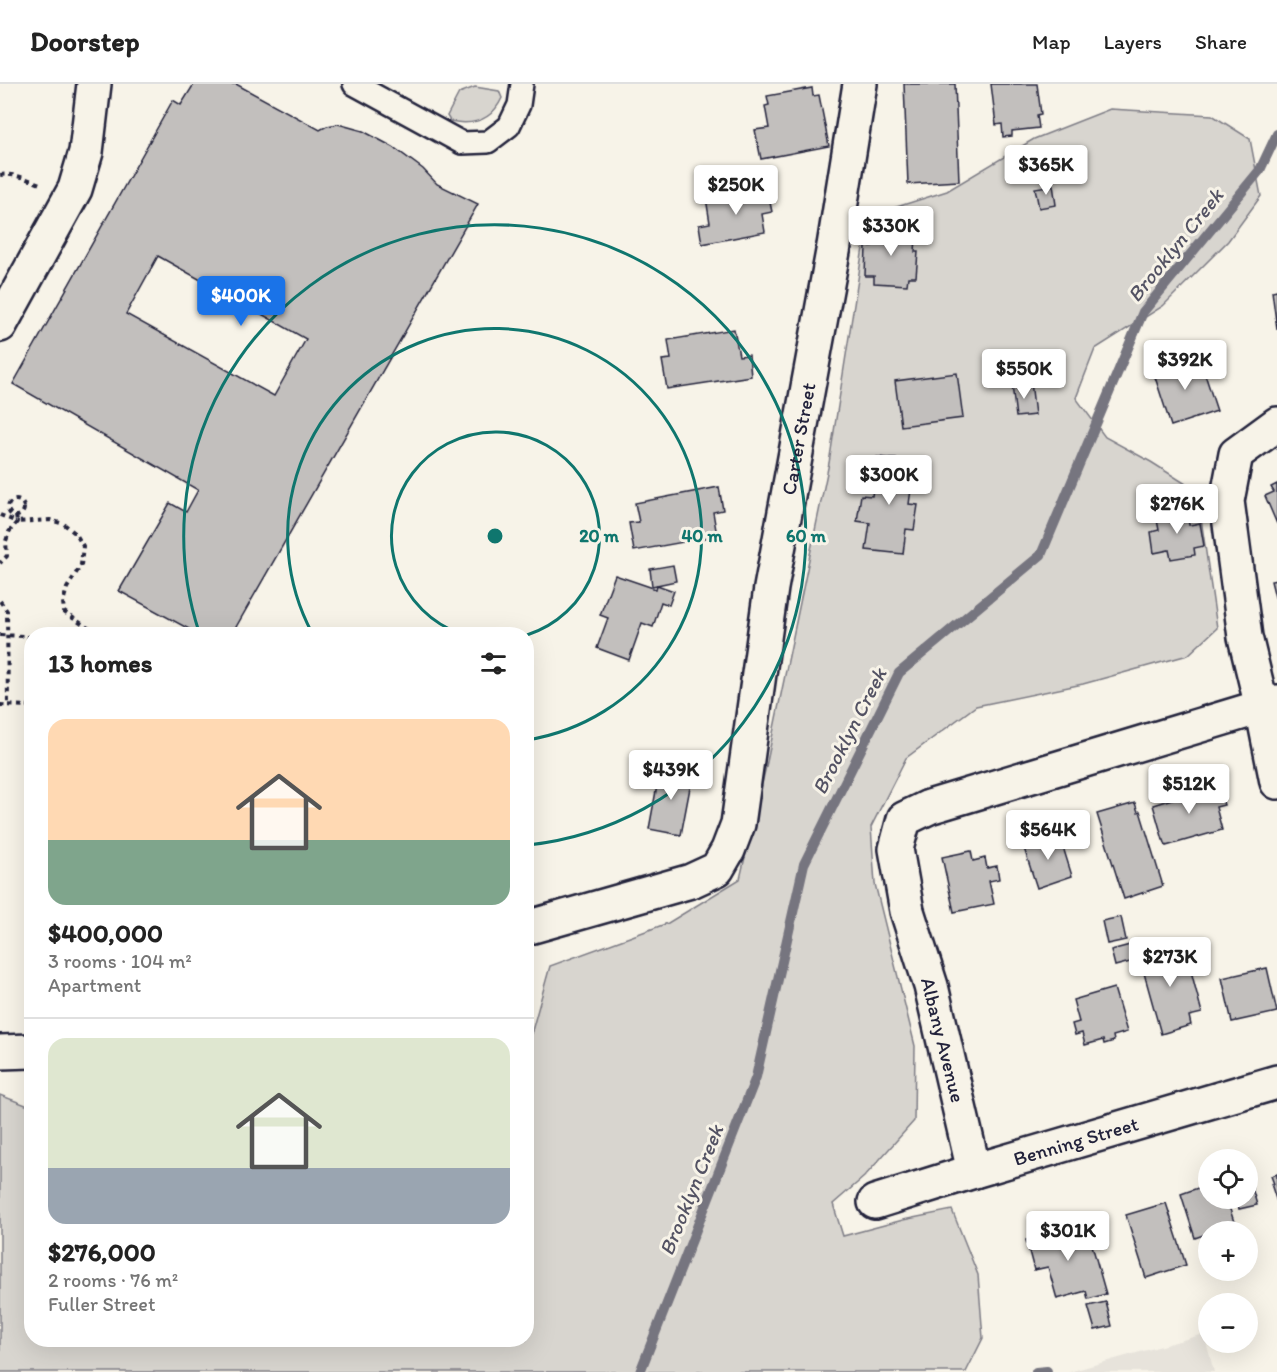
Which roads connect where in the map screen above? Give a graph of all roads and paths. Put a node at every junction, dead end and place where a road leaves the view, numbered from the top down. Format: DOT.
graph roads {
  1 [pos="93,84"];
  2 [pos="354,84"];
  3 [pos="522,84"];
  4 [pos="860,84"];
  5 [pos="0,174"];
  6 [pos="42,185"];
  7 [pos="0,325"];
  8 [pos="1277,424"];
  9 [pos="0,515"];
  10 [pos="16,516"];
  11 [pos="17,522"];
  12 [pos="0,563"];
  13 [pos="0,601"];
  14 [pos="87,627"];
  15 [pos="0,635"];
  16 [pos="8,635"];
  17 [pos="24,636"];
  18 [pos="1269,704"];
  19 [pos="0,705"];
  20 [pos="8,706"];
  21 [pos="24,706"];
  22 [pos="1277,782"];
  23 [pos="534,926"];
  24 [pos="24,1051"];
  25 [pos="0,1052"];
  26 [pos="1277,1082"];
  27 [pos="974,1171"];
  28 [pos="875,1202"];
  1 -- 7 [label="street"];
  2 -- 3 [label="lane"];
  4 -- 23 [label="street, Carter Street"];
  5 -- 6 [label="path"];
  8 -- 18 [label="street"];
  9 -- 11 [label="path"];
  10 -- 10 [label="path"];
  10 -- 11 [label="path"];
  11 -- 12 [label="path"];
  11 -- 14 [label="path"];
  13 -- 16 [label="path"];
  15 -- 16 [label="path"];
  16 -- 17 [label="path"];
  16 -- 20 [label="path"];
  18 -- 22 [label="street"];
  18 -- 27 [label="street, Albany Avenue"];
  19 -- 20 [label="path"];
  20 -- 21 [label="path"];
  24 -- 25 [label="street"];
  26 -- 27 [label="street, Benning Street"];
  27 -- 28 [label="street, Benning Street"];
}
